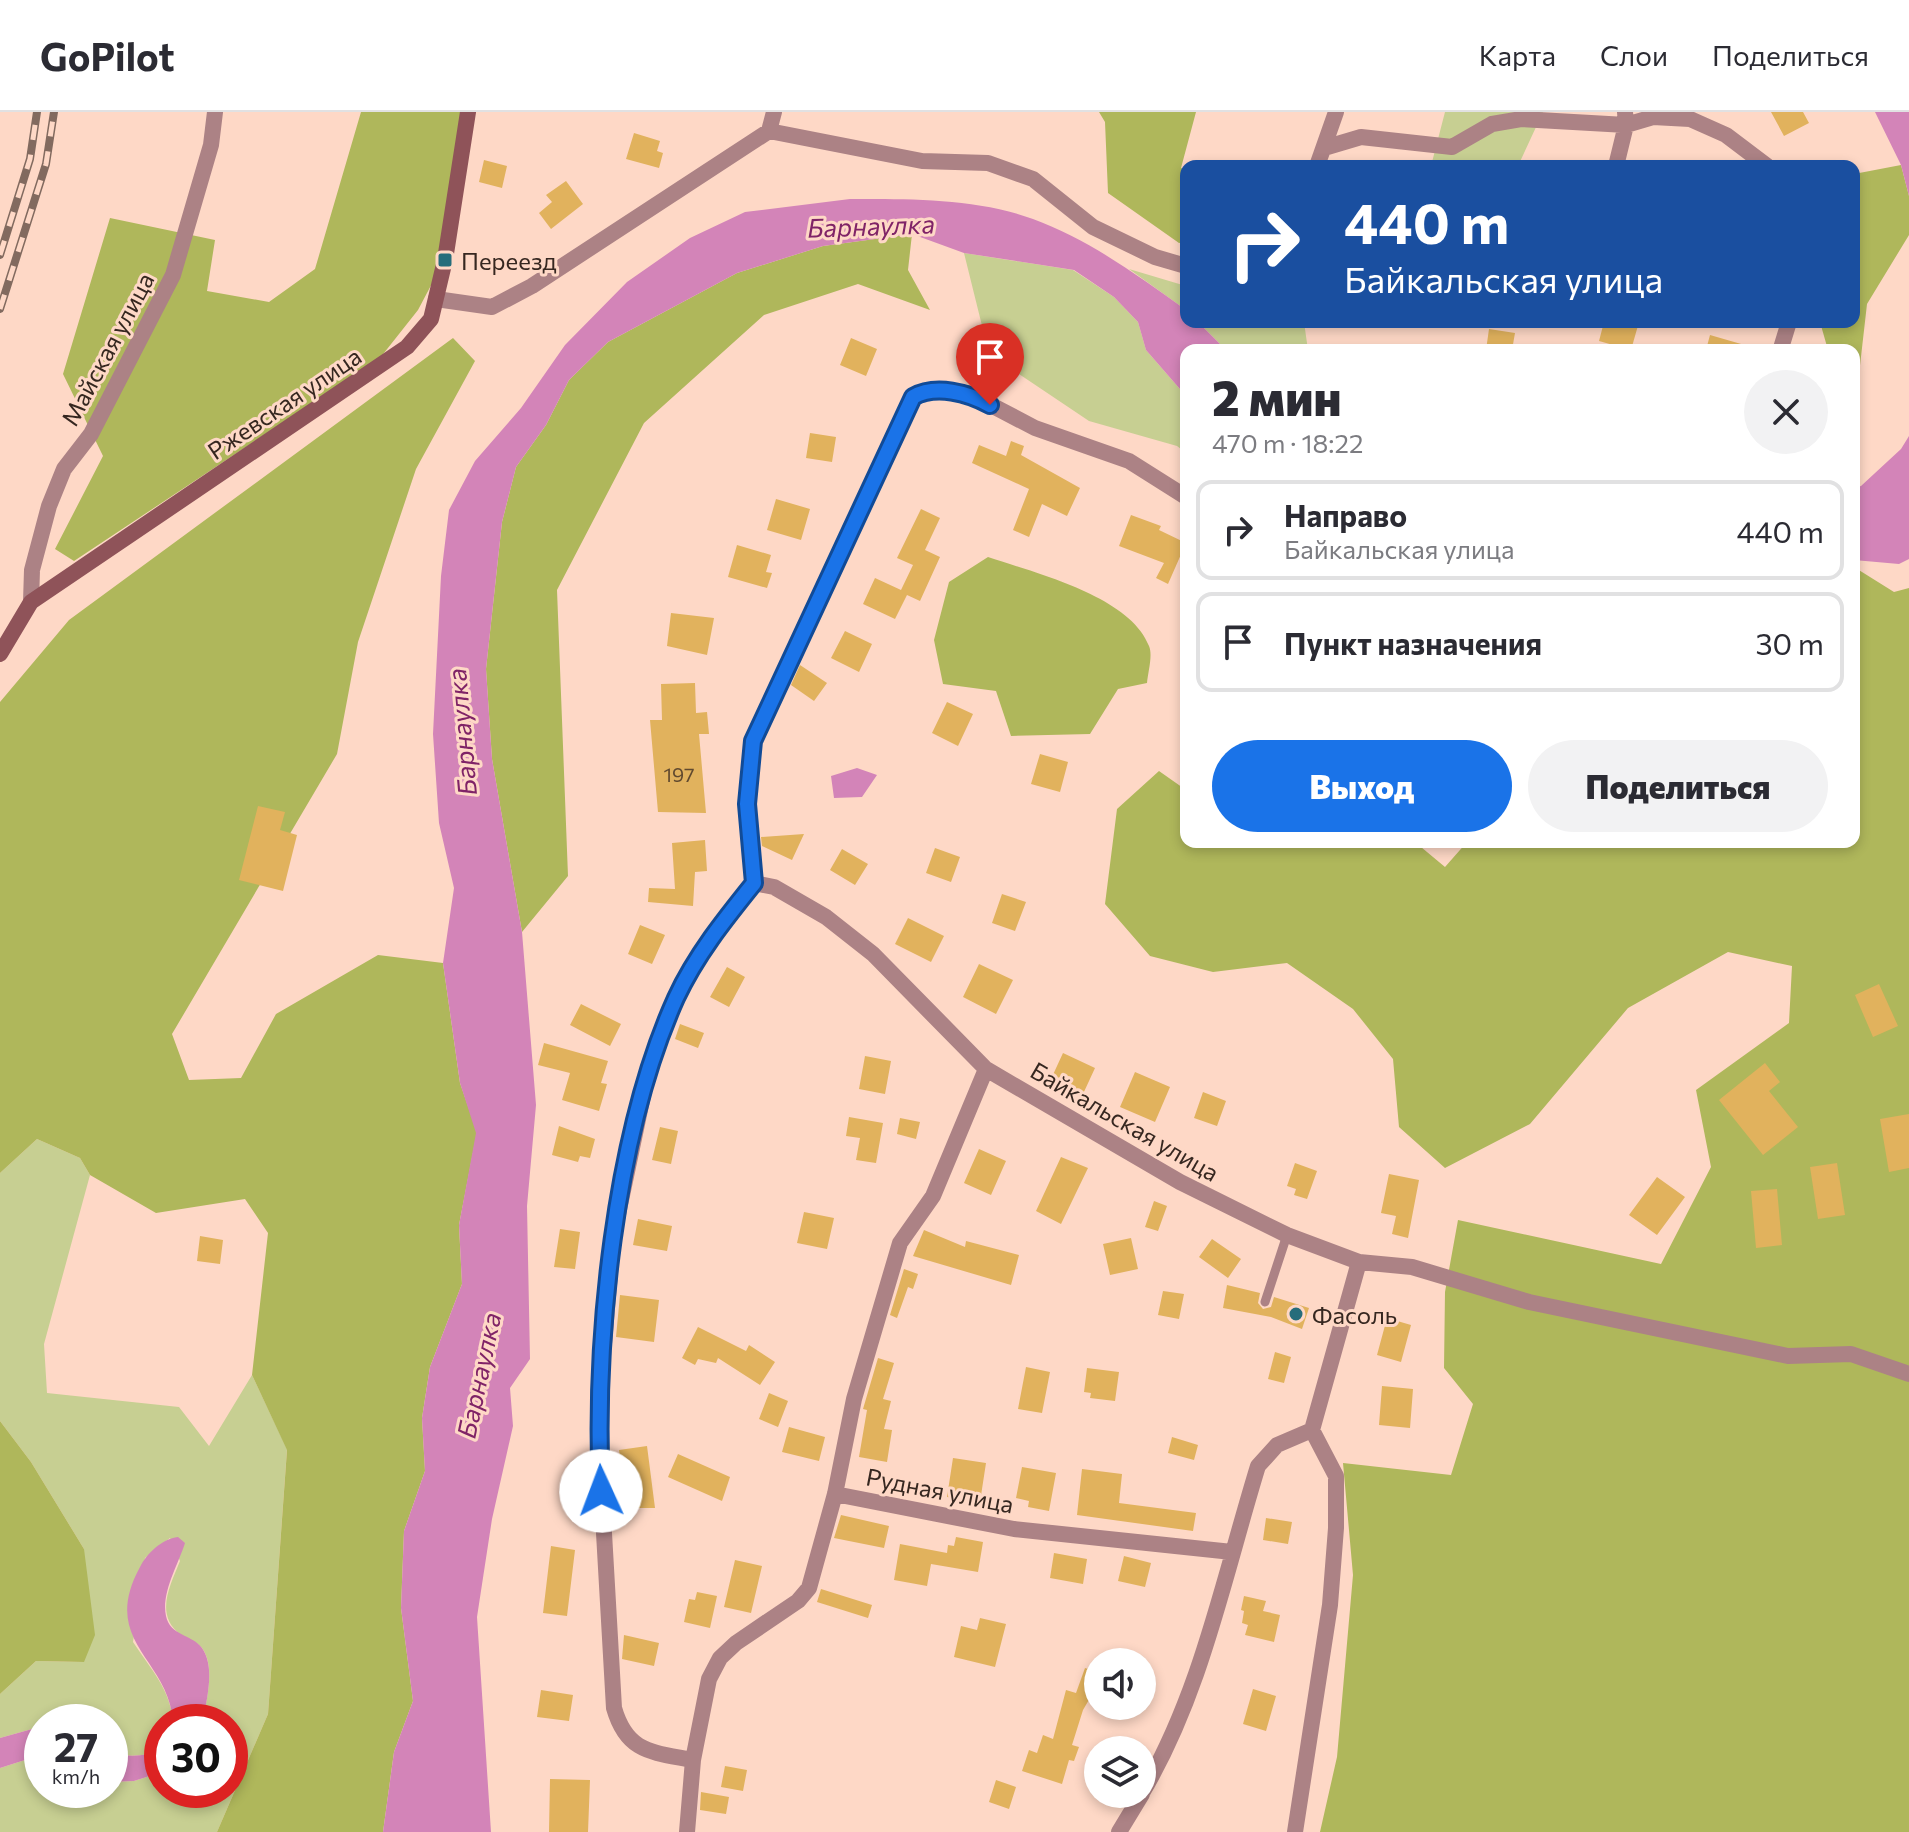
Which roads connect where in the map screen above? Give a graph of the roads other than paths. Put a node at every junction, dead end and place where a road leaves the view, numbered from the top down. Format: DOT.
graph roads {
  1 [pos="215,112"];
  2 [pos="468,112"];
  3 [pos="774,112"];
  4 [pos="1336,112"];
  5 [pos="1625,118"];
  6 [pos="769,131"];
  7 [pos="1324,148"];
  8 [pos="1319,160"];
  9 [pos="1617,160"];
  10 [pos="1759,160"];
  11 [pos="1180,264"];
  12 [pos="436,299"];
  13 [pos="1180,493"];
  14 [pos="31,602"];
  15 [pos="0,654"];
  16 [pos="754,883"];
  17 [pos="986,1069"];
  18 [pos="1287,1235"];
  19 [pos="1359,1262"];
  20 [pos="1265,1302"];
  21 [pos="1909,1374"];
  22 [pos="1312,1430"];
  23 [pos="835,1494"];
  24 [pos="1232,1552"];
  25 [pos="693,1760"];
  26 [pos="1156,1770"];
  27 [pos="1134,1808"];
  28 [pos="687,1832"];
  29 [pos="1119,1832"];
  30 [pos="1295,1832"];
  1 -- 14 [label="street, Майская улица"];
  2 -- 12 [label="main road, Ржевская улица"];
  3 -- 6 [label="street"];
  4 -- 7 [label="street"];
  5 -- 7 [label="street"];
  5 -- 9 [label="street"];
  5 -- 10 [label="street"];
  6 -- 11 [label="street"];
  6 -- 12 [label="street"];
  7 -- 8 [label="street"];
  12 -- 14 [label="main road, Ржевская улица"];
  13 -- 16 [label="street"];
  14 -- 15 [label="main road, Ржевская улица"];
  16 -- 17 [label="street, Байкальская улица"];
  16 -- 25 [label="street"];
  17 -- 18 [label="street, Байкальская улица"];
  17 -- 23 [label="street"];
  18 -- 19 [label="street, Байкальская улица"];
  18 -- 20 [label="lane"];
  19 -- 21 [label="street, Байкальская улица"];
  19 -- 22 [label="street"];
  22 -- 24 [label="street"];
  22 -- 30 [label="street"];
  23 -- 24 [label="street, Рудная улица"];
  23 -- 25 [label="street, Рудная улица"];
  24 -- 26 [label="street"];
  25 -- 28 [label="street, Рудная улица"];
  27 -- 29 [label="street"];
}
